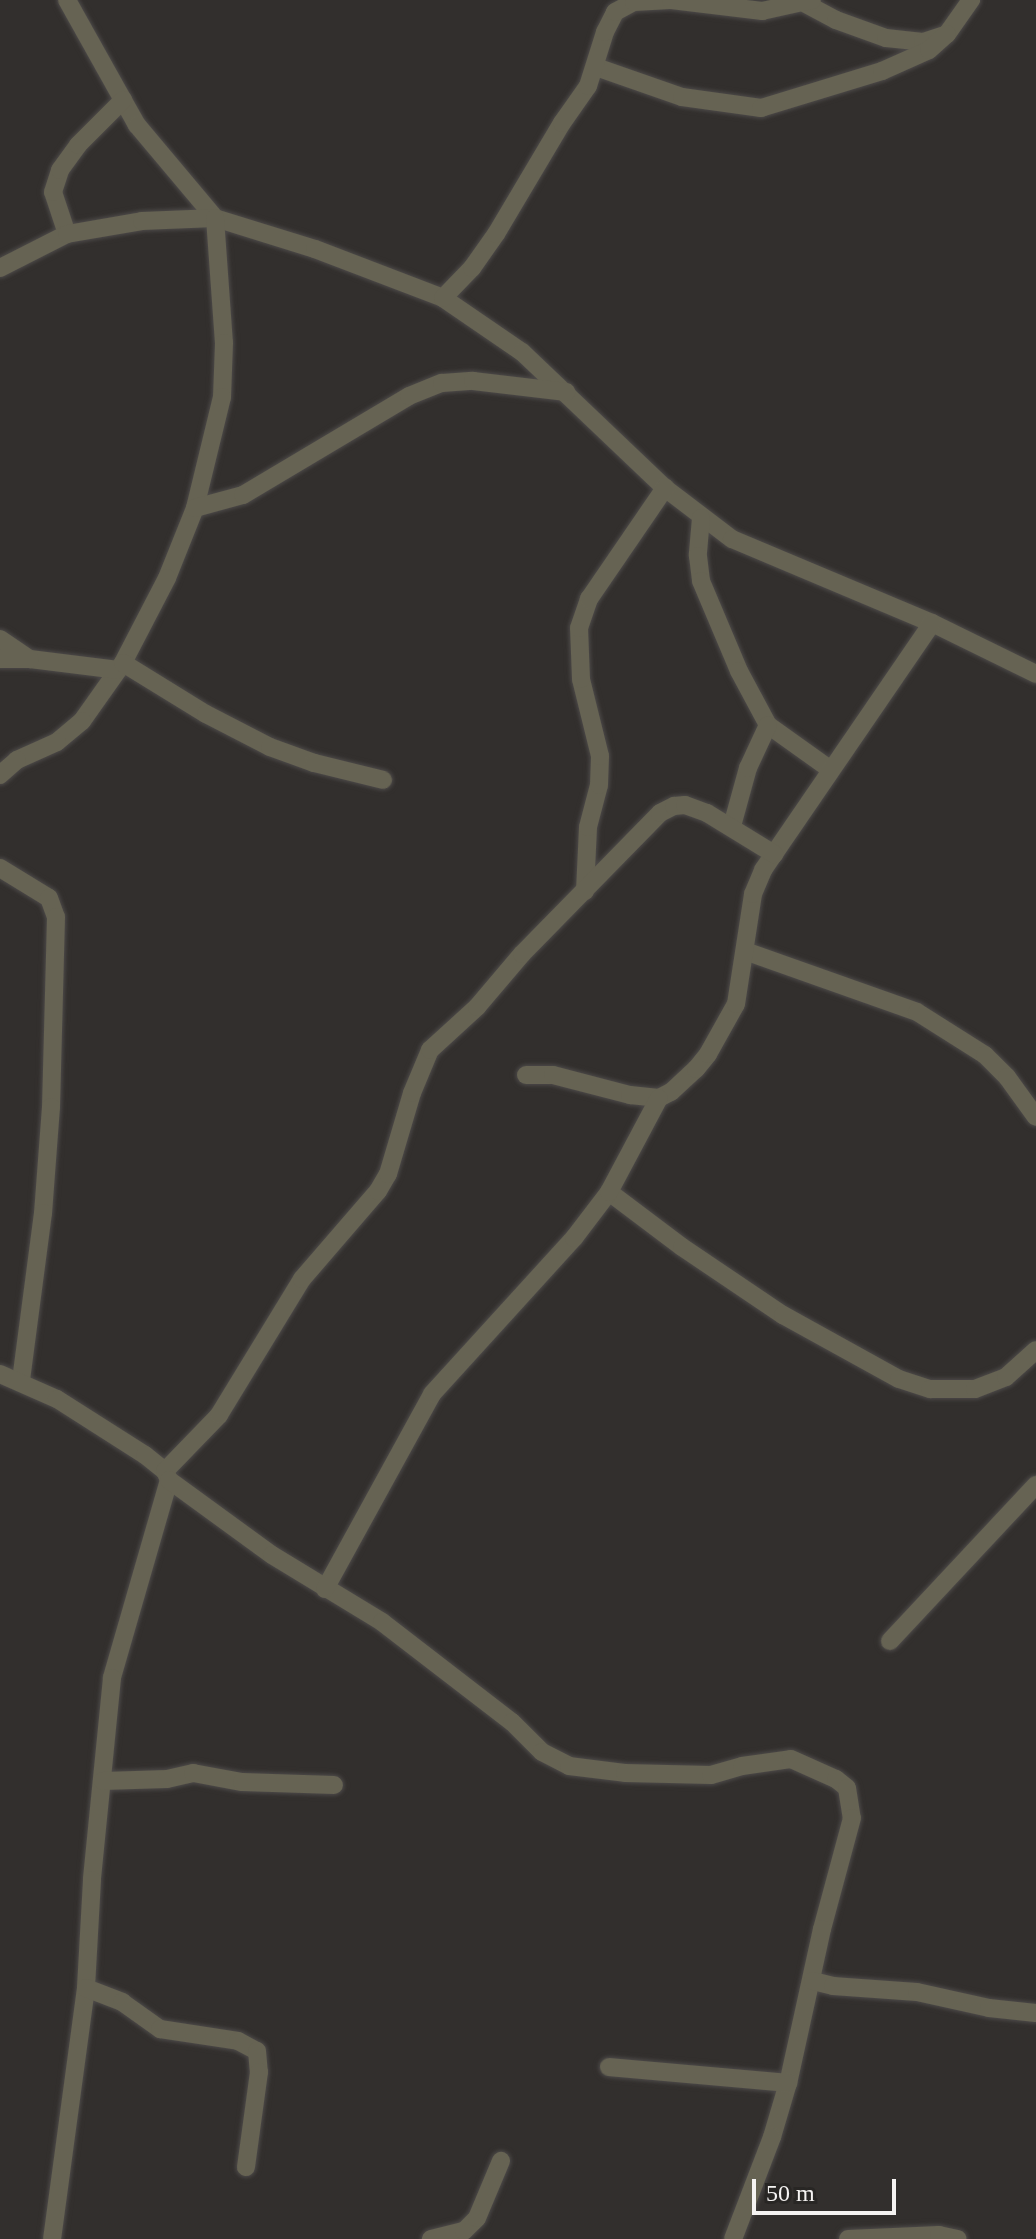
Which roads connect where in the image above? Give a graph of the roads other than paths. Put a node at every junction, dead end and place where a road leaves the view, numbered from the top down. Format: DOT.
graph roads {
  1 [pos="67,0"];
  2 [pos="971,0"];
  3 [pos="809,2"];
  4 [pos="947,34"];
  5 [pos="596,67"];
  6 [pos="123,100"];
  7 [pos="215,218"];
  8 [pos="67,234"];
  9 [pos="0,268"];
  10 [pos="443,298"];
  11 [pos="566,392"];
  12 [pos="665,488"];
  13 [pos="195,508"];
  14 [pos="701,518"];
  15 [pos="932,623"];
  16 [pos="0,639"];
  17 [pos="0,659"];
  18 [pos="30,659"];
  19 [pos="121,667"];
  20 [pos="1036,674"];
  21 [pos="768,725"];
  22 [pos="831,770"];
  23 [pos="0,775"];
  24 [pos="383,780"];
  25 [pos="732,826"];
  26 [pos="774,854"];
  27 [pos="0,868"];
  28 [pos="585,891"];
  29 [pos="745,951"];
  30 [pos="526,1075"];
  31 [pos="659,1098"];
  32 [pos="1036,1117"];
  33 [pos="609,1192"];
  34 [pos="1036,1350"];
  35 [pos="0,1374"];
  36 [pos="21,1381"];
  37 [pos="167,1476"];
  38 [pos="1036,1485"];
  39 [pos="325,1589"];
  40 [pos="890,1641"];
  41 [pos="103,1781"];
  42 [pos="334,1785"];
  43 [pos="813,1981"];
  44 [pos="86,1988"];
  45 [pos="1036,2013"];
  46 [pos="609,2067"];
  47 [pos="788,2083"];
  48 [pos="501,2161"];
  49 [pos="246,2167"];
  50 [pos="52,2239"];
  51 [pos="431,2239"];
  52 [pos="733,2239"];
  53 [pos="848,2239"];
  54 [pos="958,2239"];
  1 -- 6 [label="street"];
  2 -- 4 [label="street"];
  3 -- 4 [label="street"];
  3 -- 5 [label="street"];
  4 -- 5 [label="street"];
  5 -- 10 [label="street"];
  6 -- 7 [label="street"];
  6 -- 8 [label="street"];
  7 -- 8 [label="street"];
  7 -- 10 [label="street"];
  7 -- 13 [label="street"];
  8 -- 9 [label="street"];
  10 -- 11 [label="street"];
  11 -- 12 [label="street"];
  11 -- 13 [label="street"];
  12 -- 14 [label="street"];
  12 -- 28 [label="street"];
  13 -- 19 [label="street"];
  14 -- 15 [label="street"];
  14 -- 21 [label="street"];
  15 -- 20 [label="street"];
  15 -- 22 [label="street"];
  16 -- 18 [label="street"];
  17 -- 18 [label="street"];
  18 -- 19 [label="street"];
  19 -- 23 [label="street"];
  19 -- 24 [label="street"];
  21 -- 22 [label="street"];
  21 -- 25 [label="street"];
  22 -- 26 [label="street"];
  25 -- 26 [label="street"];
  25 -- 28 [label="street"];
  26 -- 29 [label="street"];
  27 -- 36 [label="street"];
  28 -- 37 [label="street"];
  29 -- 31 [label="street"];
  29 -- 32 [label="street"];
  30 -- 31 [label="street"];
  31 -- 33 [label="street"];
  33 -- 34 [label="street"];
  33 -- 39 [label="street"];
  35 -- 36 [label="street"];
  36 -- 37 [label="street"];
  37 -- 39 [label="street"];
  37 -- 41 [label="street"];
  38 -- 40 [label="street"];
  39 -- 43 [label="street"];
  41 -- 42 [label="street"];
  41 -- 44 [label="street"];
  43 -- 45 [label="street"];
  43 -- 47 [label="street"];
  44 -- 49 [label="street"];
  44 -- 50 [label="street"];
  46 -- 47 [label="street"];
  47 -- 52 [label="street"];
  48 -- 51 [label="street"];
  53 -- 54 [label="street"];
}
